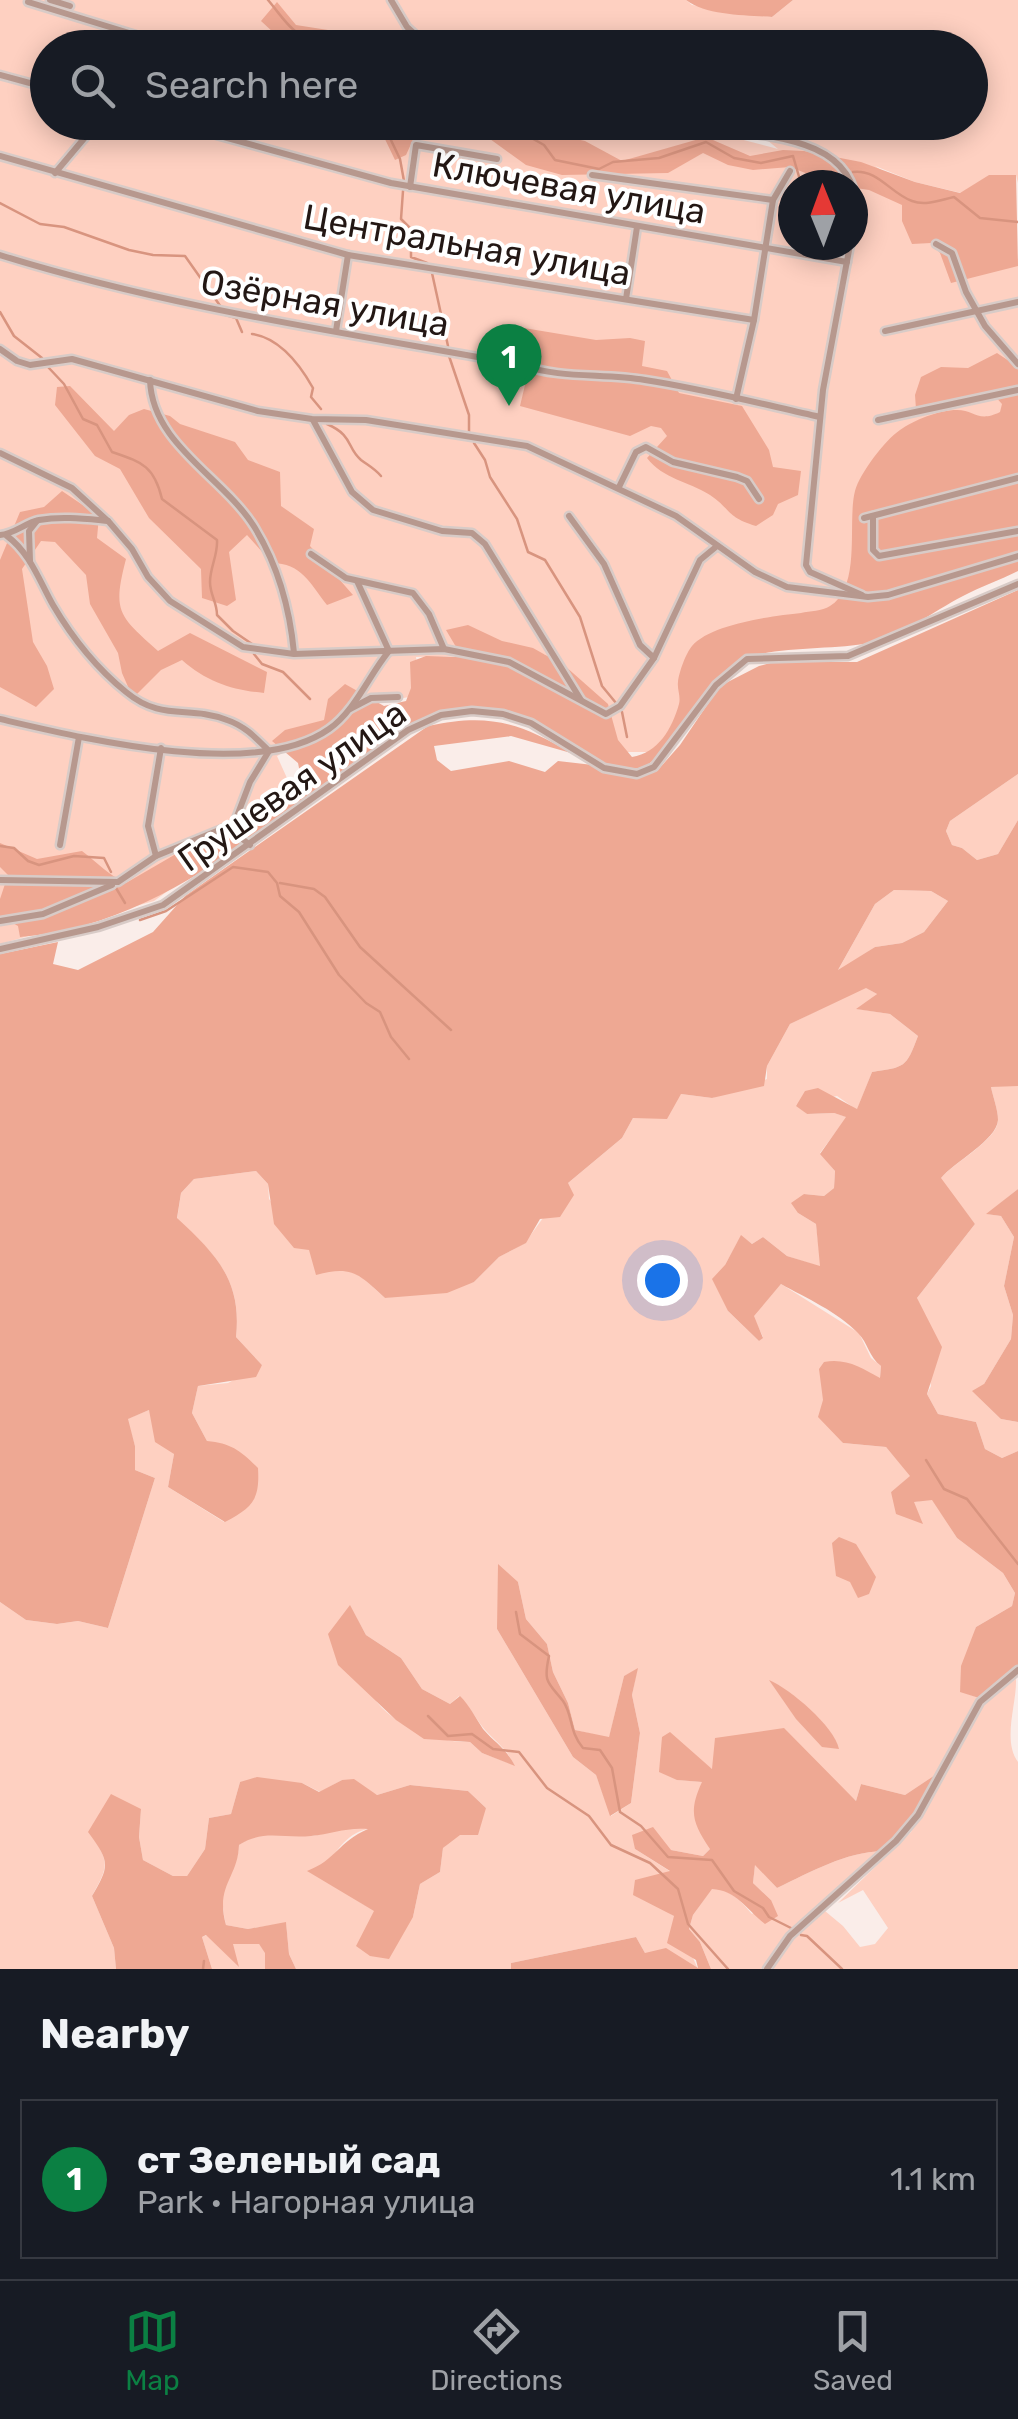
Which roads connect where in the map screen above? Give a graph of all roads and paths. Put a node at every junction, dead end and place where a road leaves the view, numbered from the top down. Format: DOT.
graph roads {
  1 [pos="50,0"];
  2 [pos="391,0"];
  3 [pos="28,2"];
  4 [pos="70,6"];
  5 [pos="117,30"];
  6 [pos="411,30"];
  7 [pos="0,75"];
  8 [pos="30,83"];
  9 [pos="83,140"];
  10 [pos="231,140"];
  11 [pos="781,140"];
  12 [pos="0,156"];
  13 [pos="497,159"];
  14 [pos="846,170"];
  15 [pos="55,173"];
  16 [pos="592,175"];
  17 [pos="410,187"];
  18 [pos="778,191"];
  19 [pos="773,200"];
  20 [pos="637,227"];
  21 [pos="936,244"];
  22 [pos="766,246"];
  23 [pos="0,254"];
  24 [pos="348,255"];
  25 [pos="847,262"];
  26 [pos="626,300"];
  27 [pos="1018,302"];
  28 [pos="977,311"];
  29 [pos="754,320"];
  30 [pos="336,331"];
  31 [pos="884,331"];
  32 [pos="0,349"];
  33 [pos="1018,364"];
  34 [pos="150,380"];
  35 [pos="1018,390"];
  36 [pos="736,398"];
  37 [pos="820,417"];
  38 [pos="312,419"];
  39 [pos="878,420"];
  40 [pos="0,452"];
  41 [pos="1018,478"];
  42 [pos="619,487"];
  43 [pos="759,498"];
  44 [pos="569,516"];
  45 [pos="873,516"];
  46 [pos="864,518"];
  47 [pos="38,520"];
  48 [pos="109,522"];
  49 [pos="1018,531"];
  50 [pos="3,535"];
  51 [pos="717,546"];
  52 [pos="311,554"];
  53 [pos="1018,556"];
  54 [pos="30,562"];
  55 [pos="357,581"];
  56 [pos="1018,584"];
  57 [pos="868,597"];
  58 [pos="444,649"];
  59 [pos="390,651"];
  60 [pos="294,654"];
  61 [pos="654,658"];
  62 [pos="398,697"];
  63 [pos="584,704"];
  64 [pos="345,712"];
  65 [pos="0,719"];
  66 [pos="79,737"];
  67 [pos="160,748"];
  68 [pos="269,751"];
  69 [pos="234,824"];
  70 [pos="60,845"];
  71 [pos="250,845"];
  72 [pos="156,856"];
  73 [pos="0,880"];
  74 [pos="118,882"];
  75 [pos="0,921"];
  76 [pos="0,949"];
  77 [pos="1018,1670"];
  78 [pos="767,1969"];
  1 -- 4 [label="street"];
  2 -- 6 [label="street"];
  3 -- 5 [label="street"];
  7 -- 8 [label="street"];
  9 -- 15 [label="street"];
  10 -- 17 [label="street, Ключевая улица"];
  11 -- 14 [label="street"];
  12 -- 15 [label="street, Центральная улица"];
  13 -- 17 [label="street"];
  15 -- 24 [label="street, Центральная улица"];
  16 -- 19 [label="street"];
  17 -- 20 [label="street, Ключевая улица"];
  18 -- 19 [label="street"];
  19 -- 22 [label="street"];
  20 -- 22 [label="street, Ключевая улица"];
  20 -- 26 [label="street"];
  21 -- 28 [label="street"];
  22 -- 25 [label="street, Ключевая улица"];
  22 -- 29 [label="street"];
  23 -- 30 [label="street, Озёрная улица"];
  24 -- 26 [label="street, Центральная улица"];
  24 -- 30 [label="street"];
  25 -- 37 [label="street"];
  26 -- 29 [label="street, Центральная улица"];
  27 -- 28 [label="street"];
  28 -- 31 [label="street"];
  28 -- 33 [label="street"];
  29 -- 36 [label="street"];
  30 -- 36 [label="street, Озёрная улица"];
  32 -- 34 [label="street"];
  34 -- 38 [label="street"];
  34 -- 60 [label="street"];
  35 -- 39 [label="street"];
  36 -- 37 [label="street, Озёрная улица"];
  37 -- 57 [label="street"];
  38 -- 42 [label="street"];
  38 -- 63 [label="street"];
  40 -- 48 [label="street"];
  41 -- 45 [label="street"];
  42 -- 43 [label="street"];
  42 -- 51 [label="street"];
  44 -- 61 [label="street"];
  45 -- 46 [label="street"];
  45 -- 49 [label="street"];
  47 -- 48 [label="street"];
  47 -- 50 [label="street"];
  47 -- 54 [label="street"];
  48 -- 60 [label="street"];
  50 -- 54 [label="street"];
  51 -- 57 [label="street"];
  51 -- 61 [label="street"];
  52 -- 55 [label="street"];
  53 -- 57 [label="street"];
  54 -- 68 [label="street"];
  55 -- 58 [label="street"];
  55 -- 59 [label="street"];
  56 -- 71 [label="street, Грушевая улица"];
  58 -- 59 [label="street"];
  58 -- 63 [label="street"];
  59 -- 60 [label="street"];
  59 -- 64 [label="street"];
  61 -- 63 [label="street"];
  62 -- 64 [label="street"];
  64 -- 68 [label="street"];
  65 -- 66 [label="street"];
  66 -- 67 [label="street"];
  66 -- 70 [label="street"];
  67 -- 68 [label="street"];
  67 -- 72 [label="street"];
  68 -- 69 [label="street"];
  69 -- 71 [label="street"];
  69 -- 72 [label="street"];
  71 -- 76 [label="street, Грушевая улица"];
  72 -- 74 [label="street"];
  73 -- 74 [label="street"];
  74 -- 75 [label="street"];
  77 -- 78 [label="street"];
}
